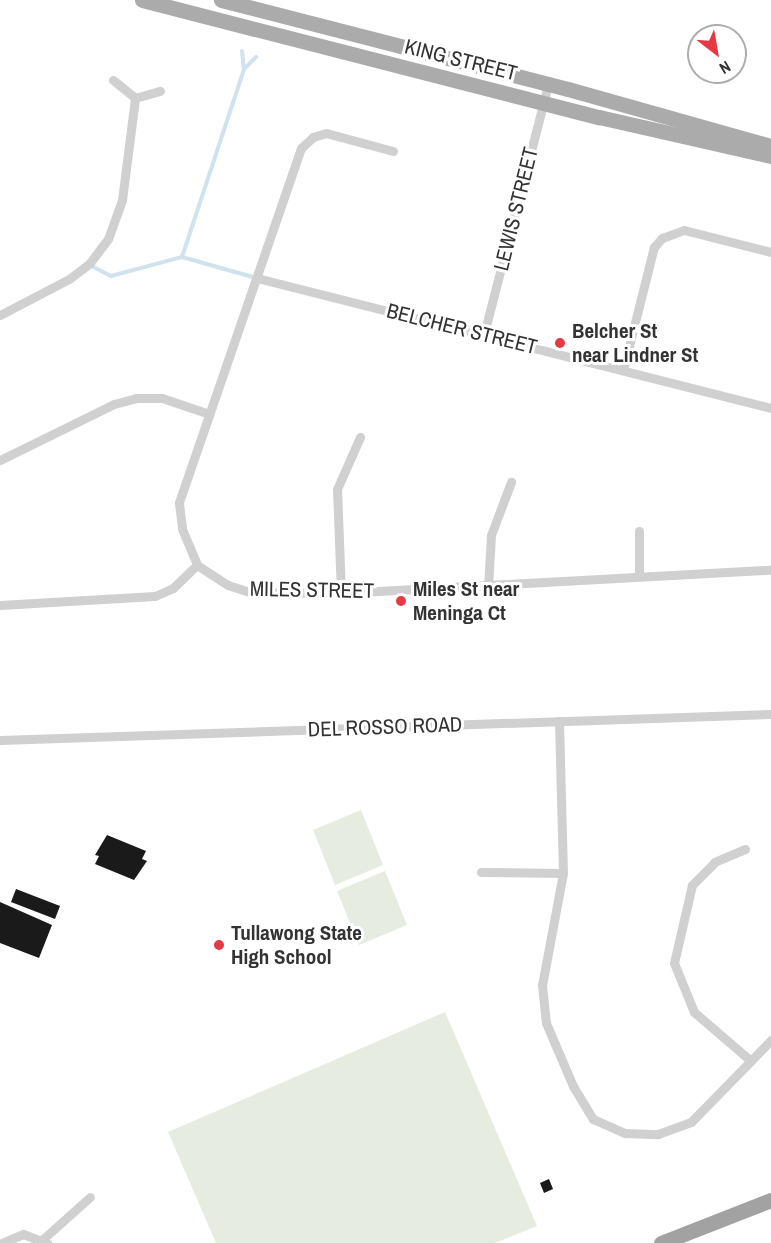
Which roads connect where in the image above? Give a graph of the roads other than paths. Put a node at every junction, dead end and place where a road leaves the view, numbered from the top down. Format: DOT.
graph roads {
  1 [pos="142,0"];
  2 [pos="221,0"];
  3 [pos="113,80"];
  4 [pos="548,84"];
  5 [pos="160,91"];
  6 [pos="135,98"];
  7 [pos="544,103"];
  8 [pos="771,146"];
  9 [pos="393,151"];
  10 [pos="771,156"];
  11 [pos="771,252"];
  12 [pos="256,278"];
  13 [pos="0,315"];
  14 [pos="484,334"];
  15 [pos="623,370"];
  16 [pos="771,408"];
  17 [pos="209,414"];
  18 [pos="360,437"];
  19 [pos="0,460"];
  20 [pos="511,482"];
  21 [pos="639,531"];
  22 [pos="197,565"];
  23 [pos="771,570"];
  24 [pos="639,574"];
  25 [pos="488,587"];
  26 [pos="341,593"];
  27 [pos="0,605"];
  28 [pos="771,714"];
  29 [pos="559,721"];
  30 [pos="0,741"];
  31 [pos="746,849"];
  32 [pos="481,872"];
  33 [pos="563,873"];
  34 [pos="771,1040"];
  35 [pos="751,1061"];
  36 [pos="90,1197"];
  37 [pos="771,1200"];
  38 [pos="45,1241"];
  39 [pos="2,1243"];
  40 [pos="661,1243"];
  1 -- 7 [label="main road, KING STREET"];
  2 -- 4 [label="main road, KING STREET"];
  3 -- 6 [label="street"];
  4 -- 7 [label="street, LEWIS STREET"];
  4 -- 8 [label="main road, KING STREET"];
  5 -- 6 [label="street"];
  6 -- 13 [label="street"];
  7 -- 10 [label="main road, KING STREET"];
  7 -- 14 [label="street, LEWIS STREET"];
  9 -- 12 [label="street"];
  11 -- 15 [label="street"];
  12 -- 14 [label="street, BELCHER STREET"];
  12 -- 17 [label="street"];
  14 -- 15 [label="street, BELCHER STREET"];
  15 -- 16 [label="street, BELCHER STREET"];
  17 -- 19 [label="street"];
  17 -- 22 [label="street"];
  18 -- 26 [label="street"];
  20 -- 25 [label="street"];
  21 -- 24 [label="street"];
  22 -- 26 [label="street, MILES STREET"];
  22 -- 27 [label="street"];
  23 -- 24 [label="street, MILES STREET"];
  24 -- 25 [label="street, MILES STREET"];
  25 -- 26 [label="street, MILES STREET"];
  28 -- 29 [label="street, DEL ROSSO ROAD"];
  29 -- 30 [label="street, DEL ROSSO ROAD"];
  29 -- 33 [label="street"];
  31 -- 35 [label="street"];
  32 -- 33 [label="street"];
  33 -- 35 [label="street"];
  34 -- 35 [label="street"];
  36 -- 38 [label="street"];
  37 -- 40 [label="highway"];
  38 -- 39 [label="street"];
}
